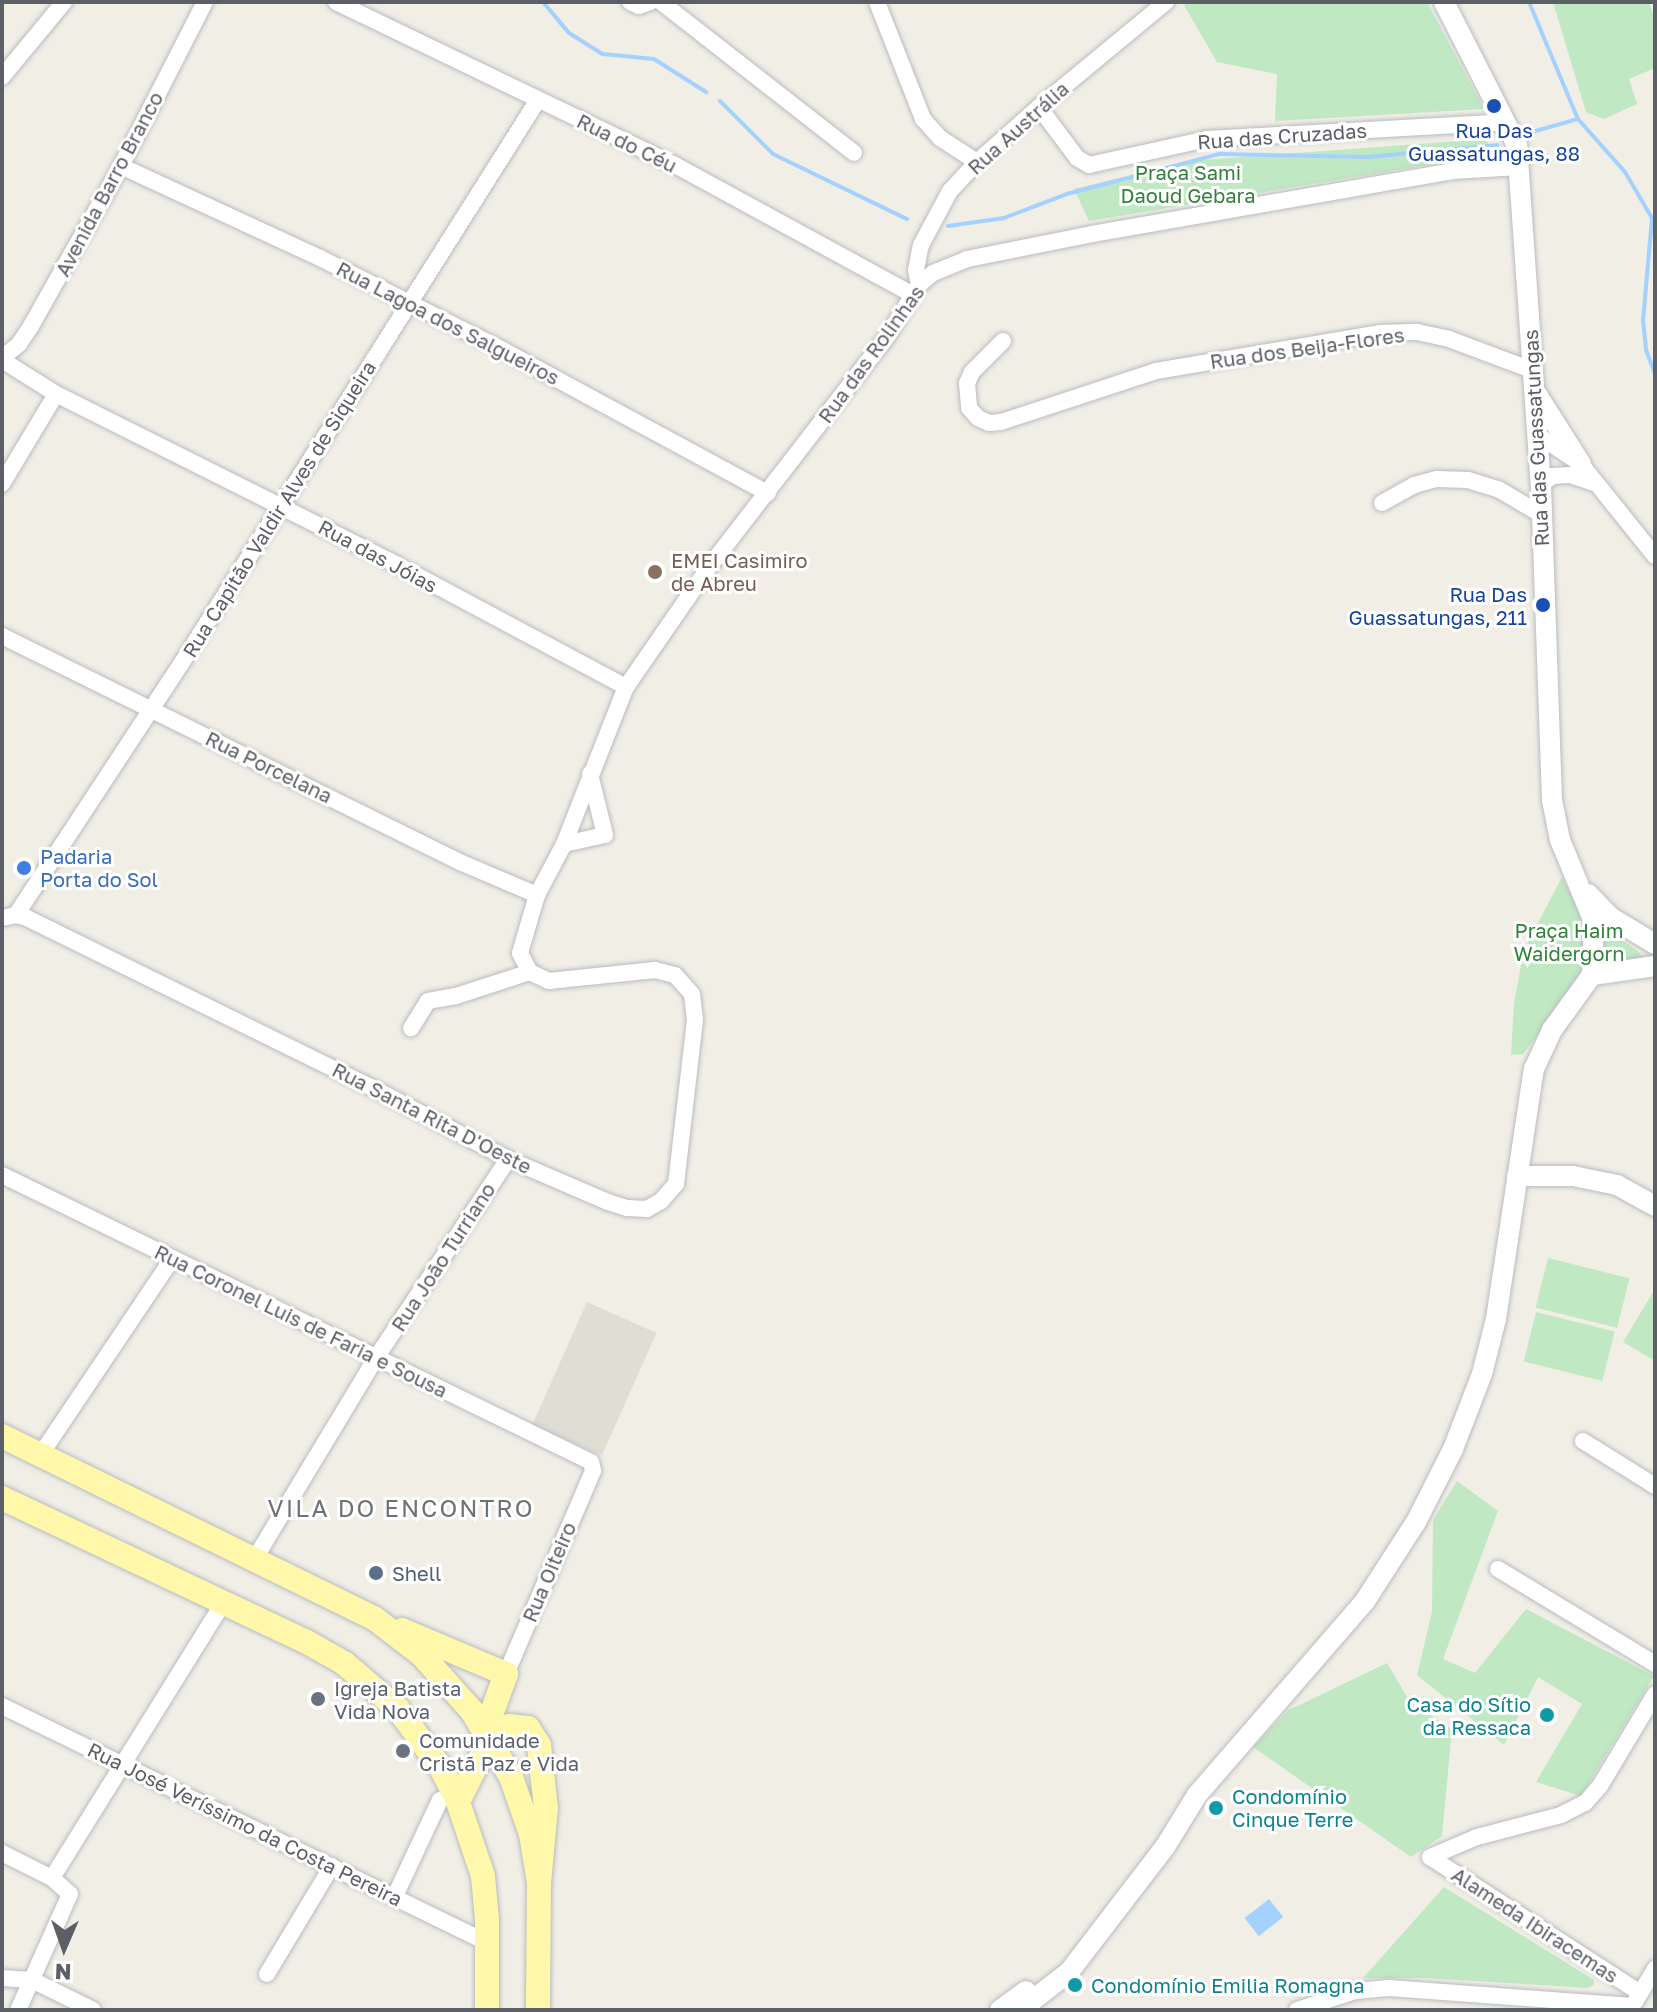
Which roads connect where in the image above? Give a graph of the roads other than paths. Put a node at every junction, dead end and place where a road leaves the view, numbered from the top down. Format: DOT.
graph roads {
  1 [pos="64,2"];
  2 [pos="205,2"];
  3 [pos="336,2"];
  4 [pos="630,2"];
  5 [pos="650,2"];
  6 [pos="661,2"];
  7 [pos="877,2"];
  8 [pos="1166,2"];
  9 [pos="1444,2"];
  10 [pos="2,77"];
  11 [pos="538,100"];
  12 [pos="1039,107"];
  13 [pos="1507,122"];
  14 [pos="854,153"];
  15 [pos="977,162"];
  16 [pos="121,166"];
  17 [pos="1519,167"];
  18 [pos="916,290"];
  19 [pos="410,304"];
  20 [pos="1003,341"];
  21 [pos="2,359"];
  22 [pos="1533,380"];
  23 [pos="56,394"];
  24 [pos="1536,434"];
  25 [pos="1581,464"];
  26 [pos="2,484"];
  27 [pos="1596,484"];
  28 [pos="1541,485"];
  29 [pos="768,493"];
  30 [pos="1382,503"];
  31 [pos="282,506"];
  32 [pos="1542,515"];
  33 [pos="1655,556"];
  34 [pos="2,636"];
  35 [pos="626,687"];
  36 [pos="152,709"];
  37 [pos="590,773"];
  38 [pos="564,844"];
  39 [pos="1580,886"];
  40 [pos="537,895"];
  41 [pos="9,916"];
  42 [pos="1655,944"];
  43 [pos="1655,966"];
  44 [pos="530,972"];
  45 [pos="1592,975"];
  46 [pos="411,1028"];
  47 [pos="508,1159"];
  48 [pos="2,1175"];
  49 [pos="1517,1176"];
  50 [pos="1655,1206"];
  51 [pos="172,1259"];
  52 [pos="376,1358"];
  53 [pos="2,1436"];
  54 [pos="1583,1441"];
  55 [pos="39,1457"];
  56 [pos="593,1471"];
  57 [pos="1655,1486"];
  58 [pos="2,1498"];
  59 [pos="254,1560"];
  60 [pos="1498,1569"];
  61 [pos="224,1602"];
  62 [pos="374,1618"];
  63 [pos="1655,1664"];
  64 [pos="506,1674"];
  65 [pos="1655,1694"];
  66 [pos="2,1706"];
  67 [pos="488,1734"];
  68 [pos="122,1764"];
  69 [pos="449,1801"];
  70 [pos="2,1853"];
  71 [pos="332,1866"];
  72 [pos="52,1878"];
  73 [pos="539,1883"];
  74 [pos="395,1896"];
  75 [pos="488,1943"];
  76 [pos="1655,1969"];
  77 [pos="267,1974"];
  78 [pos="2,1978"];
  79 [pos="32,1980"];
  80 [pos="1634,2003"];
  81 [pos="18,2010"];
  82 [pos="93,2010"];
  83 [pos="487,2010"];
  84 [pos="538,2010"];
  85 [pos="1006,2010"];
  86 [pos="1297,2010"];
  1 -- 10 [label="street"];
  2 -- 16 [label="street, Avenida Barro Branco"];
  3 -- 11 [label="street, Rua do Céu"];
  4 -- 5 [label="street"];
  6 -- 14 [label="street"];
  7 -- 15 [label="street"];
  8 -- 12 [label="street, Rua Austrália"];
  9 -- 13 [label="street, Rua das Guassatungas"];
  11 -- 18 [label="street, Rua do Céu"];
  11 -- 19 [label="street, Rua Capitão Valdir Alves de Siqueira"];
  12 -- 13 [label="street, Rua das Cruzadas"];
  12 -- 15 [label="street, Rua Austrália"];
  13 -- 17 [label="street, Rua das Guassatungas"];
  15 -- 18 [label="street, Rua Austrália"];
  16 -- 19 [label="street, Rua Lagoa dos Salgueiros"];
  16 -- 21 [label="street, Avenida Barro Branco"];
  17 -- 18 [label="street, Rua das Rolinhas"];
  17 -- 22 [label="street, Rua das Guassatungas"];
  18 -- 29 [label="street, Rua das Rolinhas"];
  19 -- 29 [label="street, Rua Lagoa dos Salgueiros"];
  19 -- 31 [label="street, Rua Capitão Valdir Alves de Siqueira"];
  20 -- 22 [label="street, Rua dos Beija-Flores"];
  21 -- 23 [label="street, Rua das Jóias"];
  22 -- 24 [label="street, Rua das Guassatungas"];
  22 -- 25 [label="street"];
  23 -- 26 [label="street"];
  23 -- 31 [label="street, Rua das Jóias"];
  24 -- 25 [label="street"];
  24 -- 28 [label="street, Rua das Guassatungas"];
  25 -- 27 [label="street"];
  27 -- 28 [label="street"];
  27 -- 33 [label="street"];
  28 -- 32 [label="street, Rua das Guassatungas"];
  29 -- 35 [label="street, Rua das Rolinhas"];
  30 -- 32 [label="street"];
  31 -- 35 [label="street, Rua das Jóias"];
  31 -- 36 [label="street, Rua Capitão Valdir Alves de Siqueira"];
  32 -- 39 [label="street, Rua das Guassatungas"];
  34 -- 36 [label="street, Rua Porcelana"];
  35 -- 37 [label="street, Rua das Rolinhas"];
  36 -- 40 [label="street, Rua Porcelana"];
  36 -- 41 [label="street, Rua Capitão Valdir Alves de Siqueira"];
  37 -- 38 [label="street, Rua das Rolinhas"];
  37 -- 38 [label="street"];
  38 -- 40 [label="street, Rua das Rolinhas"];
  39 -- 42 [label="street"];
  39 -- 45 [label="street"];
  40 -- 44 [label="street, Rua das Rolinhas"];
  41 -- 47 [label="street, Rua Santa Rita D'Oeste"];
  43 -- 45 [label="street"];
  44 -- 46 [label="street"];
  44 -- 47 [label="street, Rua Santa Rita D'Oeste"];
  45 -- 49 [label="street"];
  47 -- 52 [label="street, Rua João Turriano"];
  48 -- 51 [label="street, Rua Coronel Luis de Faria e Sousa"];
  49 -- 50 [label="street"];
  49 -- 85 [label="street"];
  51 -- 52 [label="street, Rua Coronel Luis de Faria e Sousa"];
  51 -- 55 [label="street"];
  52 -- 56 [label="street, Rua Coronel Luis de Faria e Sousa"];
  52 -- 59 [label="street, Rua João Turriano"];
  53 -- 55 [label="main road"];
  54 -- 57 [label="street"];
  55 -- 59 [label="main road"];
  56 -- 64 [label="street, Rua Oiteiro"];
  58 -- 61 [label="main road"];
  59 -- 62 [label="main road"];
  60 -- 63 [label="street"];
  61 -- 68 [label="street"];
  61 -- 69 [label="main road"];
  62 -- 64 [label="main road"];
  62 -- 67 [label="main road"];
  64 -- 67 [label="main road"];
  65 -- 80 [label="street, Alameda Ibiracemas"];
  66 -- 68 [label="street, Rua José Veríssimo da Costa Pereira"];
  67 -- 69 [label="main road"];
  67 -- 73 [label="main road"];
  67 -- 73 [label="main road"];
  68 -- 71 [label="street, Rua José Veríssimo da Costa Pereira"];
  68 -- 72 [label="street"];
  69 -- 74 [label="street"];
  69 -- 75 [label="main road"];
  70 -- 72 [label="street"];
  71 -- 74 [label="street, Rua José Veríssimo da Costa Pereira"];
  71 -- 77 [label="street"];
  72 -- 79 [label="street"];
  73 -- 84 [label="main road"];
  74 -- 75 [label="street, Rua José Veríssimo da Costa Pereira"];
  75 -- 83 [label="main road"];
  76 -- 80 [label="street"];
  78 -- 79 [label="street"];
  79 -- 81 [label="street"];
  79 -- 82 [label="street"];
  80 -- 86 [label="street"];
}
